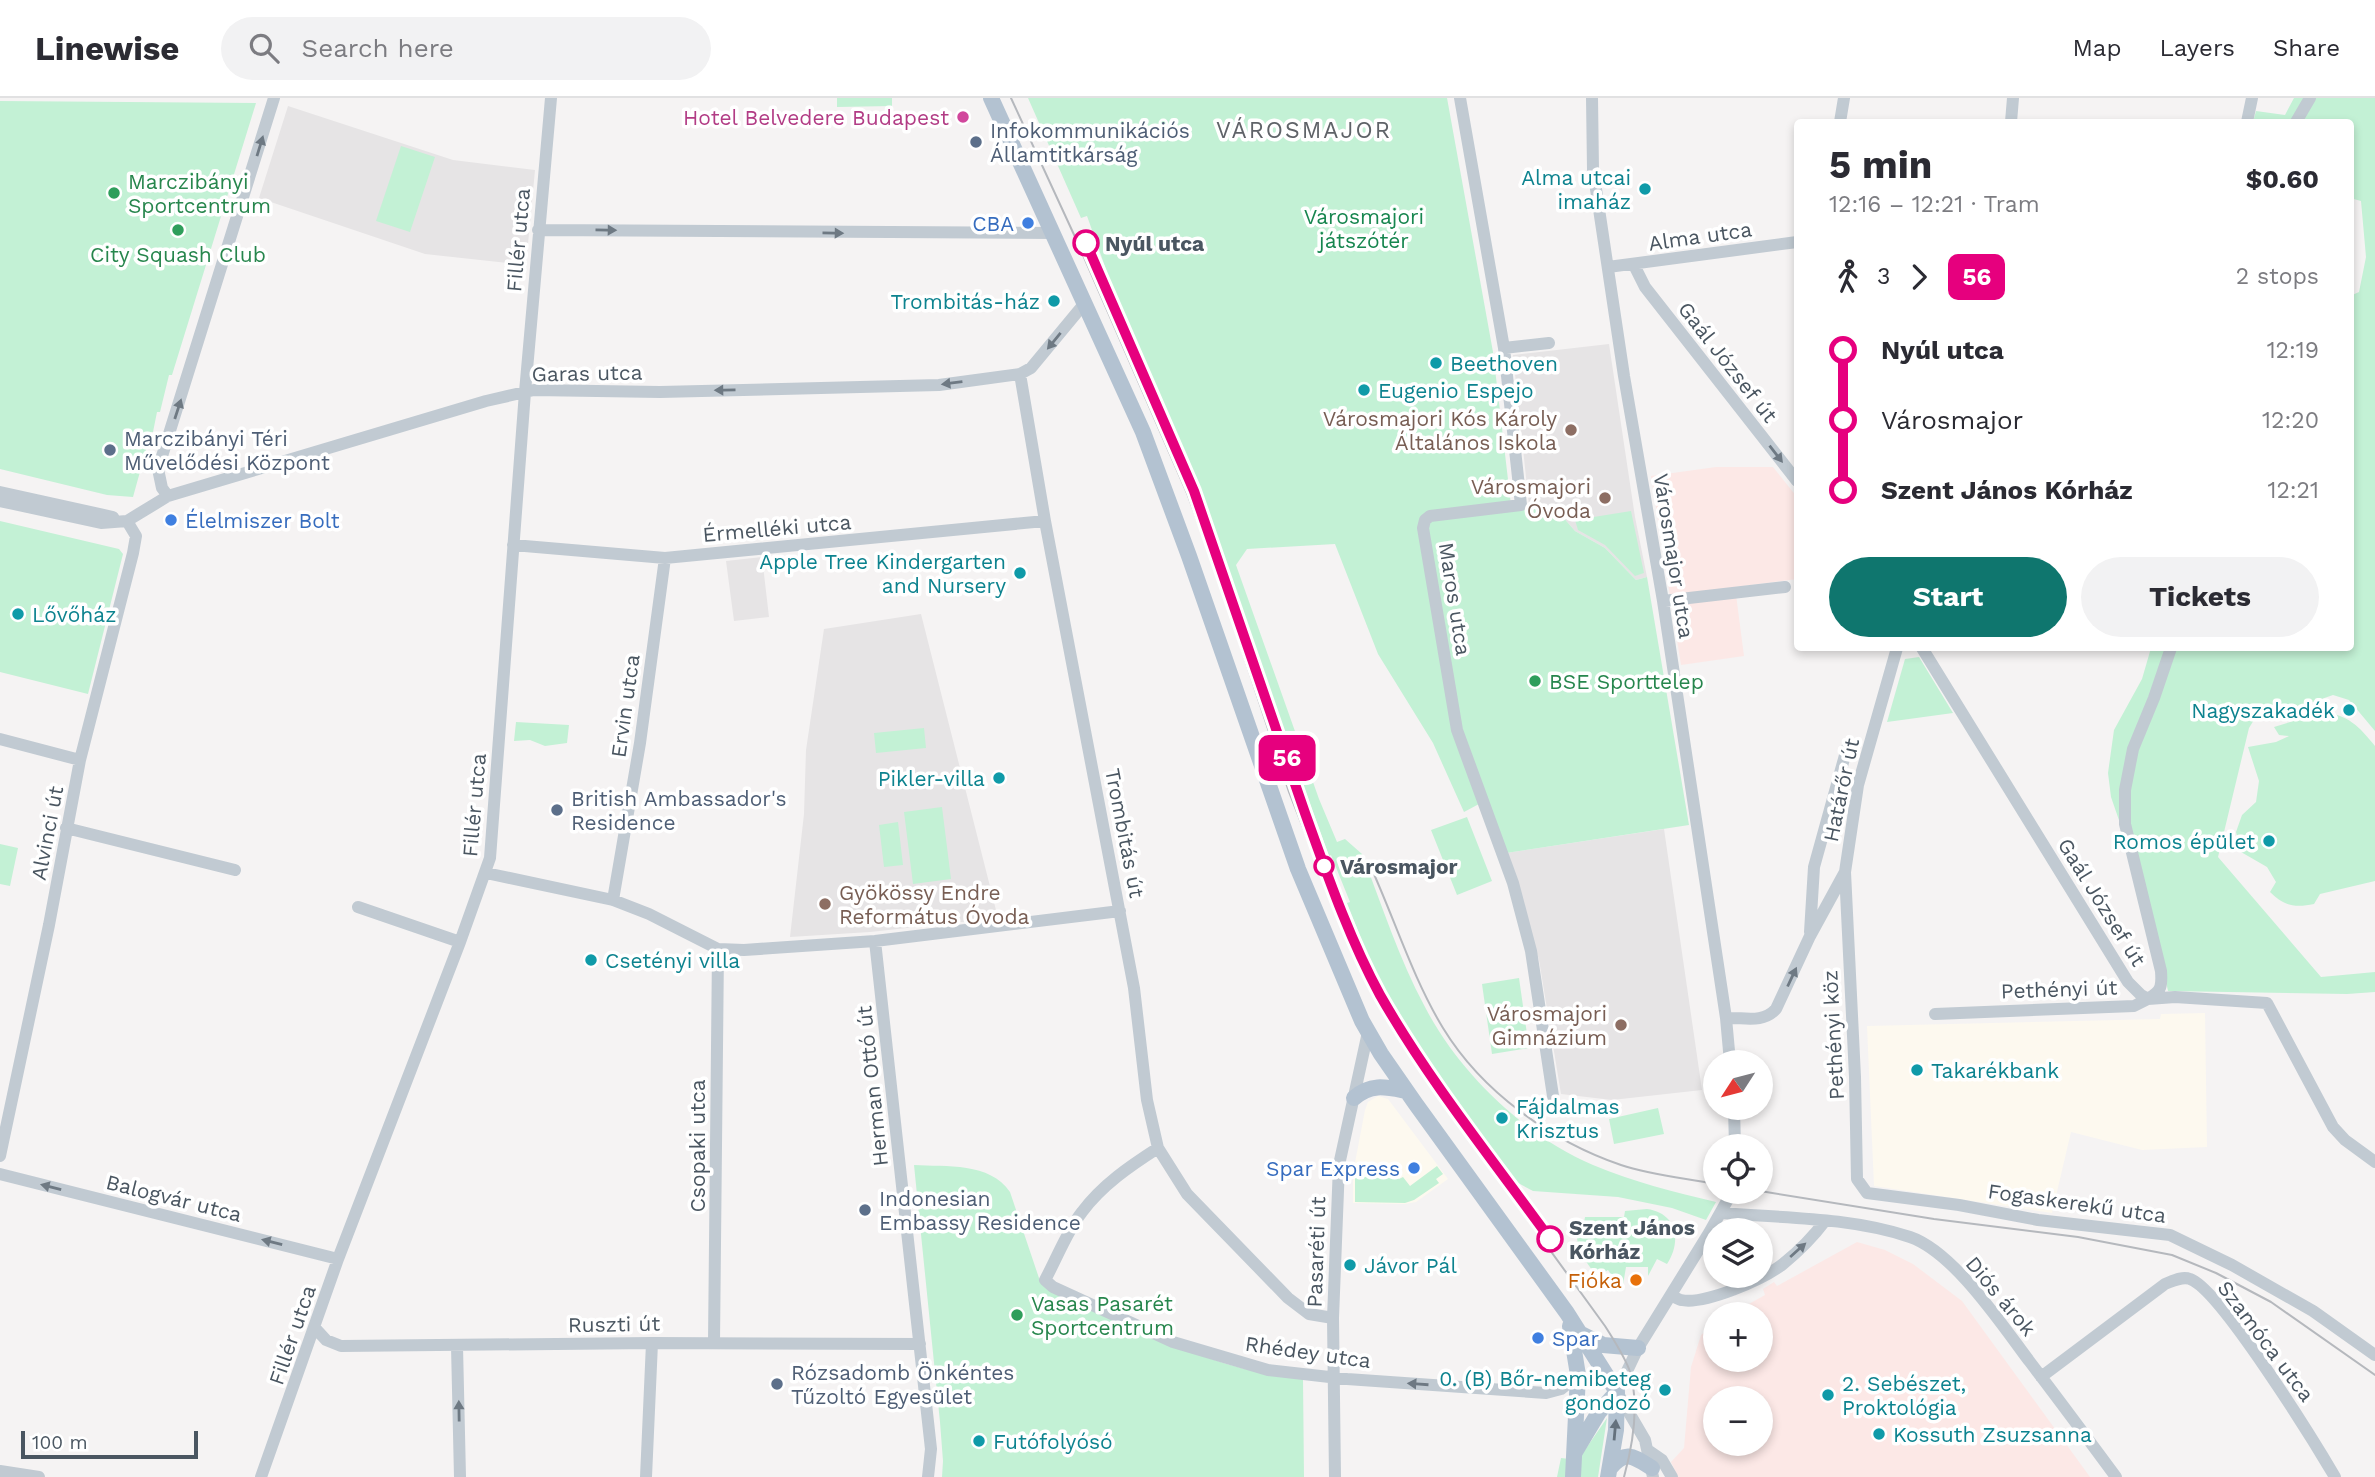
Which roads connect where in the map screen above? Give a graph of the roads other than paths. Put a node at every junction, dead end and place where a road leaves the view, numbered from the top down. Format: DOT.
graph roads {
  1 [pos="274,98"];
  2 [pos="551,98"];
  3 [pos="991,98"];
  4 [pos="1460,98"];
  5 [pos="1592,98"];
  6 [pos="1844,98"];
  7 [pos="2013,98"];
  8 [pos="2252,98"];
  9 [pos="2310,98"];
  10 [pos="1840,119"];
  11 [pos="2011,119"];
  12 [pos="2248,119"];
  13 [pos="2298,119"];
  14 [pos="538,230"];
  15 [pos="1053,233"];
  16 [pos="1794,242"];
  17 [pos="1634,265"];
  18 [pos="1608,267"];
  19 [pos="1084,304"];
  20 [pos="1549,343"];
  21 [pos="1504,348"];
  22 [pos="1020,374"];
  23 [pos="525,392"];
  24 [pos="1794,477"];
  25 [pos="0,492"];
  26 [pos="168,496"];
  27 [pos="0,501"];
  28 [pos="127,521"];
  29 [pos="1045,521"];
  30 [pos="513,545"];
  31 [pos="665,558"];
  32 [pos="1785,587"];
  33 [pos="1663,601"];
  34 [pos="1896,651"];
  35 [pos="1924,651"];
  36 [pos="2170,651"];
  37 [pos="0,739"];
  38 [pos="1847,748"];
  39 [pos="80,760"];
  40 [pos="66,828"];
  41 [pos="235,870"];
  42 [pos="1844,872"];
  43 [pos="486,873"];
  44 [pos="613,900"];
  45 [pos="358,907"];
  46 [pos="1120,911"];
  47 [pos="1810,936"];
  48 [pos="875,941"];
  49 [pos="460,942"];
  50 [pos="718,949"];
  51 [pos="2148,999"];
  52 [pos="1934,1014"];
  53 [pos="1726,1018"];
  54 [pos="1368,1032"];
  55 [pos="1729,1050"];
  56 [pos="1406,1091"];
  57 [pos="1553,1096"];
  58 [pos="1354,1098"];
  59 [pos="1158,1148"];
  60 [pos="0,1156"];
  61 [pos="2375,1162"];
  62 [pos="0,1174"];
  63 [pos="1867,1193"];
  64 [pos="1726,1204"];
  65 [pos="1721,1213"];
  66 [pos="1825,1221"];
  67 [pos="338,1259"];
  68 [pos="1671,1295"];
  69 [pos="1567,1313"];
  70 [pos="1333,1318"];
  71 [pos="315,1328"];
  72 [pos="1579,1332"];
  73 [pos="652,1343"];
  74 [pos="714,1343"];
  75 [pos="920,1344"];
  76 [pos="457,1346"];
  77 [pos="1638,1348"];
  78 [pos="2375,1355"];
  79 [pos="1578,1375"];
  80 [pos="1333,1377"];
  81 [pos="2042,1377"];
  82 [pos="1617,1392"];
  83 [pos="1649,1451"];
  84 [pos="1574,1454"];
  85 [pos="0,1471"];
  86 [pos="1653,1472"];
  87 [pos="1609,1473"];
  88 [pos="38,1477"];
  89 [pos="261,1477"];
  90 [pos="460,1477"];
  91 [pos="646,1477"];
  92 [pos="928,1477"];
  93 [pos="1335,1477"];
  94 [pos="1573,1477"];
  95 [pos="1672,1477"];
  96 [pos="2116,1477"];
  97 [pos="2335,1477"];
  26 -- 1 [label="street, one-way"];
  2 -- 14 [label="street, Fillér utca"];
  3 -- 15 [label="main road"];
  4 -- 21 [label="street, Maros utca"];
  5 -- 18 [label="street, Városmajor utca"];
  6 -- 10 [label="street"];
  7 -- 11 [label="street"];
  8 -- 12 [label="street"];
  9 -- 13 [label="street"];
  14 -- 15 [label="street, one-way"];
  14 -- 23 [label="street, Fillér utca"];
  15 -- 19 [label="main road"];
  16 -- 17 [label="street, Alma utca"];
  17 -- 18 [label="street, Alma utca"];
  17 -- 24 [label="street, Gaál József út, one-way"];
  18 -- 33 [label="street, Városmajor utca"];
  19 -- 22 [label="street, one-way"];
  19 -- 54 [label="main road"];
  20 -- 21 [label="street"];
  21 -- 57 [label="street, Maros utca"];
  22 -- 23 [label="street, Garas utca, one-way"];
  22 -- 29 [label="street, Trombitás út"];
  23 -- 26 [label="street, Garas utca"];
  23 -- 30 [label="street, Fillér utca"];
  25 -- 28 [label="street"];
  26 -- 28 [label="street, Garas utca"];
  27 -- 28 [label="street"];
  28 -- 39 [label="street, Alvinci út"];
  29 -- 31 [label="street, Érmelléki utca"];
  29 -- 46 [label="street, Trombitás út"];
  30 -- 31 [label="street, Érmelléki utca"];
  30 -- 43 [label="street, Fillér utca"];
  31 -- 44 [label="street, Ervin utca"];
  32 -- 33 [label="street"];
  33 -- 53 [label="street, Városmajor utca"];
  34 -- 42 [label="street, Határőr út"];
  35 -- 51 [label="street, Gaál József út"];
  36 -- 51 [label="street, Gaál József út"];
  37 -- 39 [label="street"];
  38 -- 47 [label="street, Határőr út"];
  39 -- 40 [label="street, Alvinci út"];
  40 -- 41 [label="street"];
  40 -- 60 [label="street, Alvinci út"];
  42 -- 47 [label="street, Határőr út"];
  42 -- 63 [label="street, Pethényi köz"];
  43 -- 44 [label="street"];
  43 -- 49 [label="street, Fillér utca"];
  44 -- 50 [label="street"];
  45 -- 49 [label="street"];
  46 -- 48 [label="street"];
  46 -- 59 [label="street, Trombitás út"];
  53 -- 47 [label="street, Határőr út, one-way"];
  48 -- 50 [label="street"];
  48 -- 75 [label="street, Herman Ottó út"];
  49 -- 67 [label="street, Fillér utca"];
  50 -- 74 [label="street, Csopaki utca"];
  51 -- 52 [label="street, Pethényi út"];
  51 -- 61 [label="street, Pethényi út"];
  53 -- 55 [label="street, Városmajor utca"];
  54 -- 56 [label="main road"];
  54 -- 58 [label="street, Pasaréti út"];
  56 -- 58 [label="main road"];
  56 -- 69 [label="main road"];
  58 -- 70 [label="street, Pasaréti út"];
  59 -- 70 [label="street, Trombitás út"];
  59 -- 80 [label="street, Rhédey utca"];
  67 -- 62 [label="street, Balogvár utca, one-way"];
  63 -- 78 [label="street, Fogaskerekű utca"];
  64 -- 65 [label="street"];
  65 -- 66 [label="street, Diós árok"];
  65 -- 68 [label="street"];
  68 -- 66 [label="street, one-way"];
  66 -- 81 [label="street, Diós árok"];
  67 -- 71 [label="street, Fillér utca"];
  68 -- 77 [label="street"];
  69 -- 72 [label="main road"];
  69 -- 79 [label="main road"];
  70 -- 80 [label="street, Pasaréti út"];
  71 -- 76 [label="street, Ruszti út"];
  71 -- 89 [label="street, Fillér utca"];
  72 -- 77 [label="main road"];
  72 -- 82 [label="main road"];
  73 -- 74 [label="street, Ruszti út"];
  73 -- 76 [label="street, Ruszti út"];
  73 -- 91 [label="street"];
  74 -- 75 [label="street, Ruszti út"];
  75 -- 92 [label="street, Herman Ottó út"];
  90 -- 76 [label="street, one-way"];
  77 -- 82 [label="street"];
  79 -- 80 [label="street, Rhédey utca, one-way"];
  79 -- 84 [label="main road"];
  80 -- 93 [label="street, Pasaréti út"];
  81 -- 96 [label="street, Diós árok"];
  81 -- 97 [label="street, Szamóca utca"];
  82 -- 83 [label="street"];
  82 -- 84 [label="main road"];
  87 -- 82 [label="main road, one-way"];
  83 -- 86 [label="street"];
  83 -- 95 [label="street"];
  84 -- 94 [label="main road"];
  85 -- 88 [label="street"];
  86 -- 87 [label="main road"];
}
